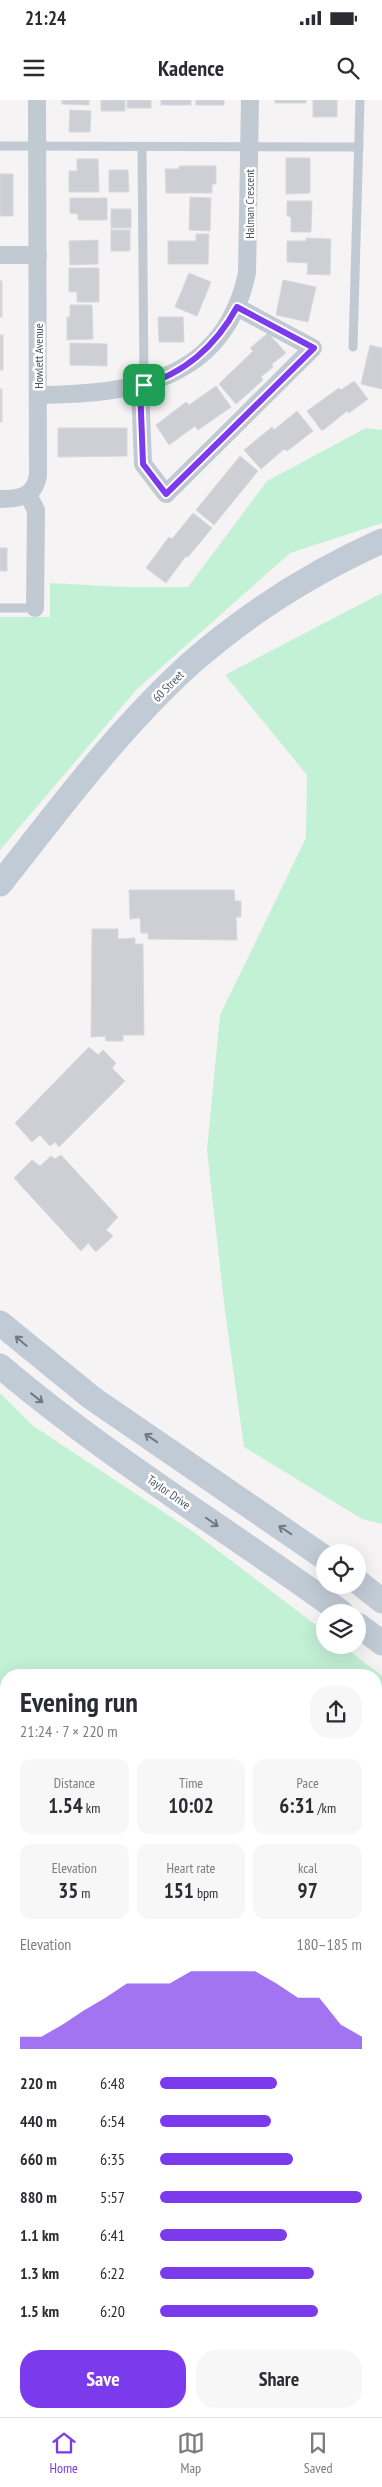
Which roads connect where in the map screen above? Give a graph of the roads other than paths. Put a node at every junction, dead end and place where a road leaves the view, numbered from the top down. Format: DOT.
graph roads {
  1 [pos="37,100"];
  2 [pos="250,100"];
  3 [pos="360,100"];
  4 [pos="0,146"];
  5 [pos="37,146"];
  6 [pos="142,147"];
  7 [pos="250,147"];
  8 [pos="360,147"];
  9 [pos="0,254"];
  10 [pos="38,255"];
  11 [pos="237,307"];
  12 [pos="353,347"];
  13 [pos="142,386"];
  14 [pos="38,395"];
  15 [pos="28,495"];
  16 [pos="0,499"];
  17 [pos="382,540"];
  18 [pos="0,608"];
  19 [pos="34,608"];
  20 [pos="0,884"];
  21 [pos="0,1323"];
  22 [pos="0,1366"];
  23 [pos="316,1552"];
  24 [pos="366,1588"];
  25 [pos="382,1601"];
  26 [pos="330,1604"];
  27 [pos="366,1631"];
  28 [pos="382,1643"];
  1 -- 5 [label="street, Howlett Avenue"];
  2 -- 7 [label="street, Halman Crescent"];
  3 -- 8 [label="lane"];
  4 -- 5 [label="lane"];
  5 -- 6 [label="lane"];
  5 -- 10 [label="street, Howlett Avenue"];
  6 -- 7 [label="lane"];
  6 -- 13 [label="lane"];
  7 -- 8 [label="lane"];
  7 -- 11 [label="street, Halman Crescent"];
  8 -- 12 [label="lane"];
  9 -- 10 [label="street"];
  10 -- 14 [label="street, Howlett Avenue"];
  11 -- 13 [label="street, Halman Crescent"];
  11 -- 13 [label="street"];
  13 -- 14 [label="street, Halman Crescent"];
  14 -- 15 [label="street, Howlett Avenue"];
  15 -- 16 [label="street"];
  15 -- 19 [label="street"];
  17 -- 20 [label="main road, 60 Street"];
  18 -- 19 [label="lane"];
  23 -- 21 [label="main road, one-way"];
  22 -- 26 [label="main road, Taylor Drive, one-way"];
  24 -- 25 [label="main road"];
  27 -- 28 [label="main road"];
}
